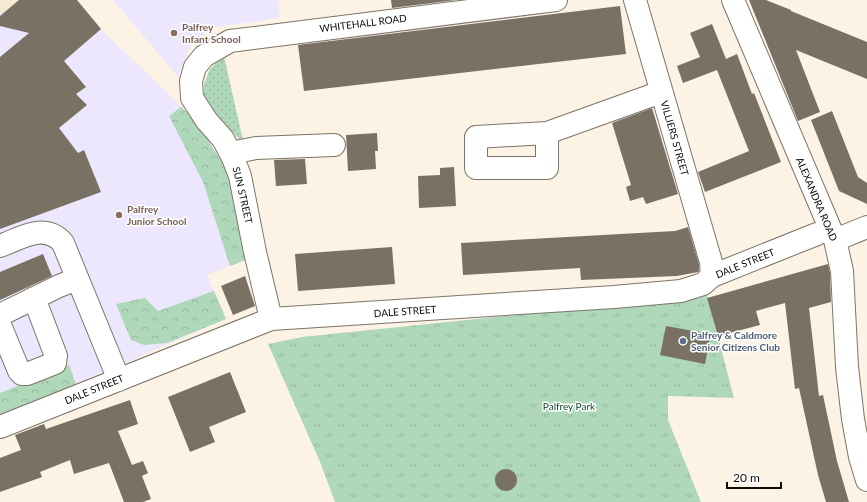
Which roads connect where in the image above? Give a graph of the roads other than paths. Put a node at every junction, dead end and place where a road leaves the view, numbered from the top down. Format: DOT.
graph roads {
  1 [pos="556,0"];
  2 [pos="635,0"];
  3 [pos="733,0"];
  4 [pos="191,81"];
  5 [pos="661,92"];
  6 [pos="547,133"];
  7 [pos="334,145"];
  8 [pos="231,154"];
  9 [pos="867,227"];
  10 [pos="826,237"];
  11 [pos="0,246"];
  12 [pos="712,276"];
  13 [pos="77,279"];
  14 [pos="34,298"];
  15 [pos="0,315"];
  16 [pos="271,319"];
  17 [pos="0,325"];
  18 [pos="118,380"];
  19 [pos="0,427"];
  20 [pos="867,480"];
  1 -- 4 [label="street, WHITEHALL ROAD"];
  2 -- 5 [label="street, VILLIERS STREET"];
  3 -- 10 [label="street, ALEXANDRA ROAD"];
  4 -- 8 [label="street, SUN STREET"];
  5 -- 6 [label="street"];
  5 -- 12 [label="street, VILLIERS STREET"];
  7 -- 8 [label="street"];
  8 -- 16 [label="street, SUN STREET"];
  9 -- 10 [label="street, DALE STREET"];
  10 -- 12 [label="street, DALE STREET"];
  10 -- 20 [label="street, ALEXANDRA ROAD"];
  11 -- 13 [label="street"];
  12 -- 16 [label="street, DALE STREET"];
  13 -- 14 [label="street"];
  13 -- 18 [label="street"];
  14 -- 15 [label="street"];
  14 -- 17 [label="street"];
  16 -- 18 [label="street, DALE STREET"];
  18 -- 19 [label="street, DALE STREET"];
}
